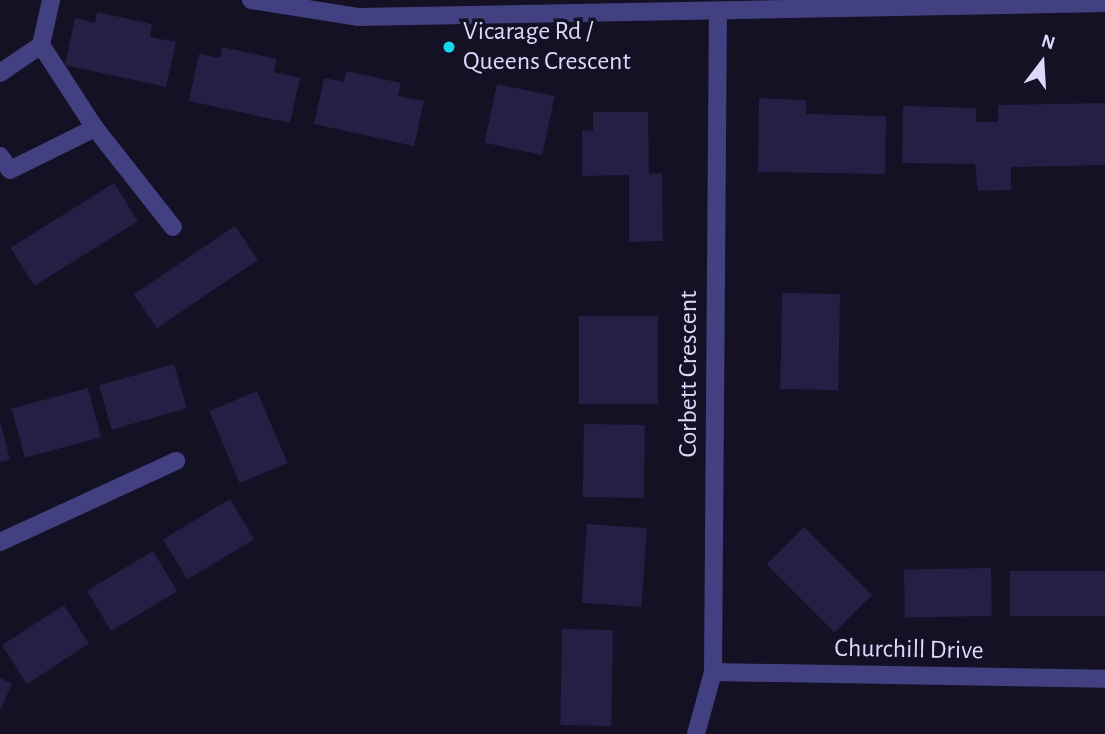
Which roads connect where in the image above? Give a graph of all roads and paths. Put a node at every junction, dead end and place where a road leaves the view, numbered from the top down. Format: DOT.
graph roads {
  1 [pos="51,0"];
  2 [pos="251,0"];
  3 [pos="1105,2"];
  4 [pos="637,6"];
  5 [pos="718,11"];
  6 [pos="41,44"];
  7 [pos="0,74"];
  8 [pos="95,128"];
  9 [pos="0,156"];
  10 [pos="173,227"];
  11 [pos="176,461"];
  12 [pos="0,542"];
  13 [pos="713,672"];
  14 [pos="1105,679"];
  15 [pos="696,734"];
  1 -- 6 [label="street"];
  2 -- 4 [label="street"];
  3 -- 5 [label="street"];
  4 -- 5 [label="street"];
  5 -- 13 [label="street, Corbett Crescent"];
  6 -- 7 [label="street"];
  6 -- 8 [label="street"];
  8 -- 9 [label="street"];
  8 -- 10 [label="street"];
  11 -- 12 [label="street"];
  13 -- 14 [label="street, Churchill Drive"];
  13 -- 15 [label="street, Corbett Crescent"];
}
